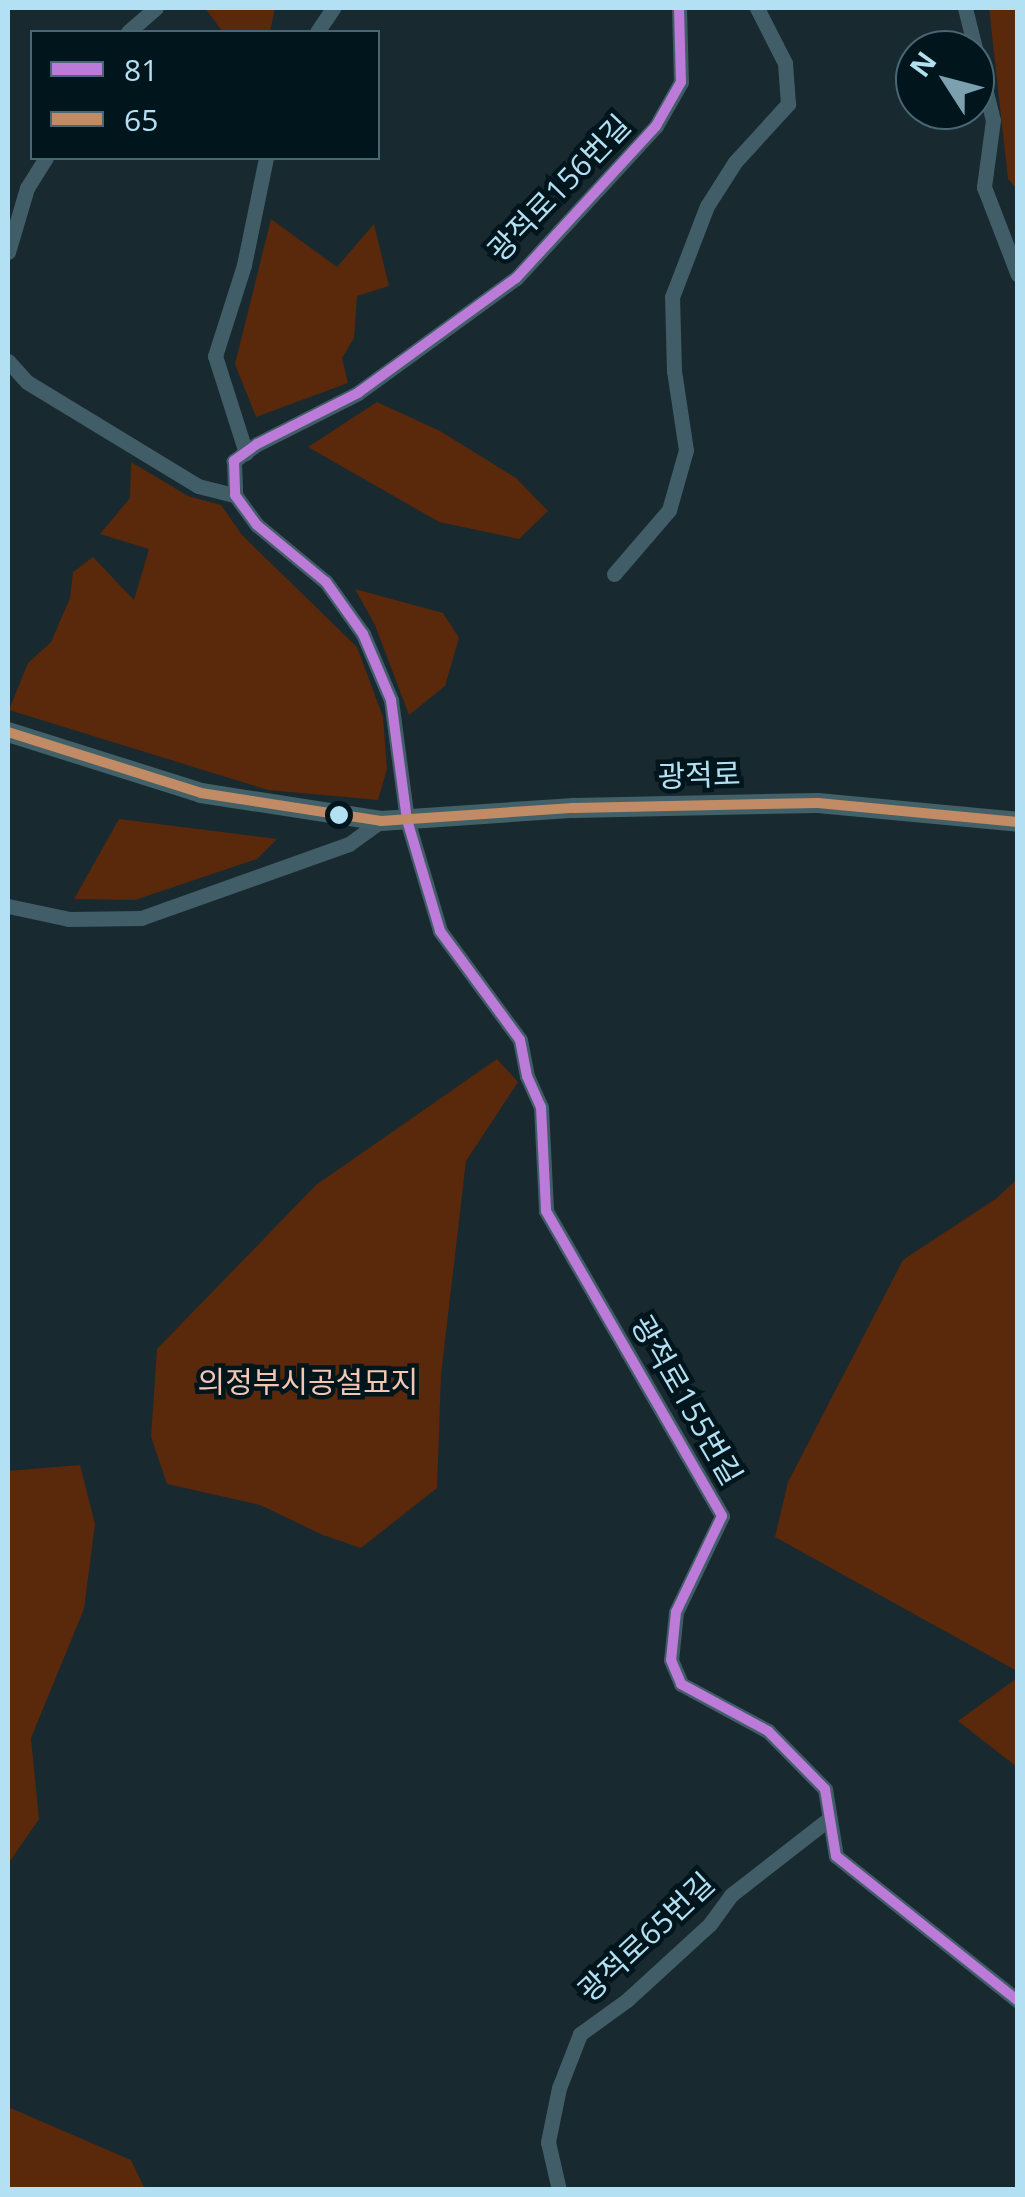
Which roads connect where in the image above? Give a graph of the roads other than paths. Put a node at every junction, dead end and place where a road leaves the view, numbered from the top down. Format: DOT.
graph roads {
  1 [pos="156,8"];
  2 [pos="333,8"];
  3 [pos="678,8"];
  4 [pos="757,8"];
  5 [pos="965,8"];
  6 [pos="130,30"];
  7 [pos="318,30"];
  8 [pos="45,160"];
  9 [pos="266,160"];
  10 [pos="8,252"];
  11 [pos="1018,275"];
  12 [pos="8,361"];
  13 [pos="246,453"];
  14 [pos="235,496"];
  15 [pos="614,574"];
  16 [pos="8,732"];
  17 [pos="407,820"];
  18 [pos="381,821"];
  19 [pos="1018,822"];
  20 [pos="8,906"];
  21 [pos="830,1818"];
  22 [pos="1018,2001"];
  23 [pos="558,2190"];
  1 -- 6 [label="street"];
  2 -- 7 [label="street"];
  3 -- 13 [label="street, 광적로156번길"];
  4 -- 15 [label="street"];
  5 -- 11 [label="street"];
  8 -- 10 [label="street"];
  9 -- 13 [label="street"];
  12 -- 14 [label="street"];
  13 -- 14 [label="street"];
  14 -- 17 [label="street"];
  16 -- 18 [label="main road, 광적로"];
  17 -- 18 [label="main road, 광적로"];
  17 -- 19 [label="main road, 광적로"];
  17 -- 21 [label="street, 광적로155번길"];
  18 -- 20 [label="street"];
  21 -- 22 [label="street, 광적로155번길"];
  21 -- 23 [label="street, 광적로65번길"];
}
